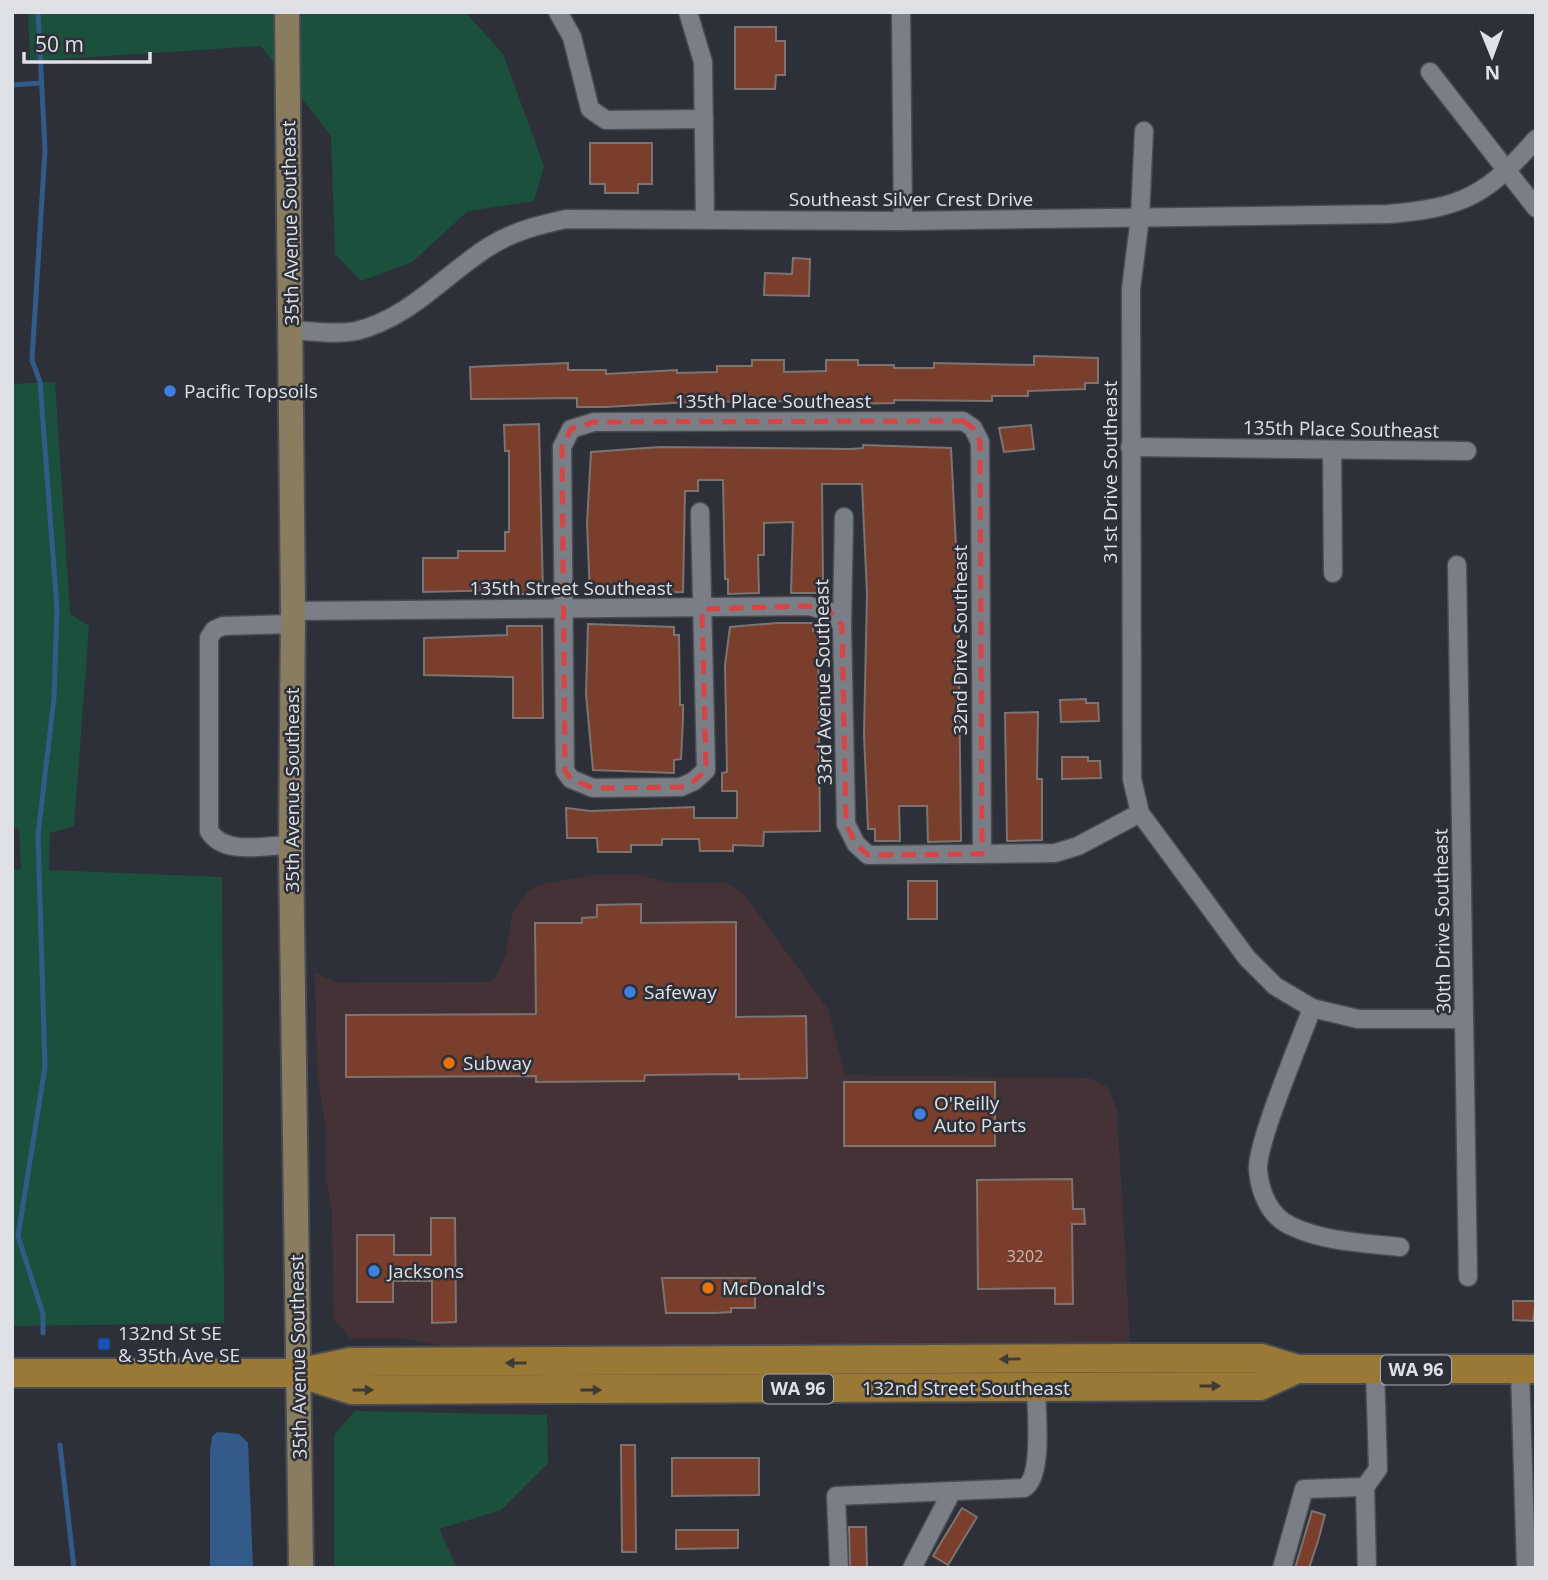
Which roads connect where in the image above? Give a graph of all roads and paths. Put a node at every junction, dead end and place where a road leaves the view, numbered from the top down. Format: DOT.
graph roads {
  1 [pos="287,12"];
  2 [pos="558,12"];
  3 [pos="688,12"];
  4 [pos="901,12"];
  5 [pos="1430,72"];
  6 [pos="704,119"];
  7 [pos="1144,131"];
  8 [pos="1536,139"];
  9 [pos="1506,172"];
  10 [pos="1536,208"];
  11 [pos="1140,218"];
  12 [pos="705,220"];
  13 [pos="903,221"];
  14 [pos="291,330"];
  15 [pos="973,428"];
  16 [pos="1130,447"];
  17 [pos="1332,450"];
  18 [pos="1467,451"];
  19 [pos="700,512"];
  20 [pos="844,517"];
  21 [pos="1457,565"];
  22 [pos="1333,573"];
  23 [pos="562,607"];
  24 [pos="702,609"];
  25 [pos="293,618"];
  26 [pos="842,625"];
  27 [pos="1140,813"];
  28 [pos="291,845"];
  29 [pos="982,854"];
  30 [pos="1312,1008"];
  31 [pos="1464,1019"];
  32 [pos="1400,1247"];
  33 [pos="1468,1277"];
  34 [pos="1184,1358"];
  35 [pos="938,1359"];
  36 [pos="818,1360"];
  37 [pos="1297,1370"];
  38 [pos="1375,1370"];
  39 [pos="1528,1370"];
  40 [pos="12,1373"];
  41 [pos="298,1373"];
  42 [pos="1035,1387"];
  43 [pos="803,1389"];
  44 [pos="651,1390"];
  45 [pos="1365,1487"];
  46 [pos="951,1491"];
  47 [pos="301,1568"];
  48 [pos="839,1568"];
  49 [pos="912,1568"];
  50 [pos="1282,1568"];
  51 [pos="1367,1568"];
  52 [pos="1526,1568"];
  1 -- 14 [label="street, 35th Avenue Southeast"];
  2 -- 6 [label="street"];
  3 -- 6 [label="street"];
  4 -- 13 [label="street"];
  5 -- 9 [label="street"];
  6 -- 12 [label="street"];
  7 -- 11 [label="street, 31st Drive Southeast"];
  8 -- 9 [label="street, Southeast Silver Crest Drive"];
  9 -- 10 [label="street"];
  9 -- 11 [label="street, Southeast Silver Crest Drive"];
  11 -- 13 [label="street, Southeast Silver Crest Drive"];
  11 -- 16 [label="street, 31st Drive Southeast"];
  12 -- 13 [label="street, Southeast Silver Crest Drive"];
  12 -- 14 [label="street, Southeast Silver Crest Drive"];
  14 -- 25 [label="street, 35th Avenue Southeast"];
  15 -- 23 [label="street, 135th Place Southeast"];
  15 -- 29 [label="street, 32nd Drive Southeast"];
  16 -- 17 [label="street, 135th Place Southeast"];
  16 -- 27 [label="street, 31st Drive Southeast"];
  17 -- 18 [label="street, 135th Place Southeast"];
  17 -- 22 [label="street"];
  19 -- 24 [label="street"];
  20 -- 26 [label="street, 33rd Avenue Southeast"];
  21 -- 31 [label="street, 30th Drive Southeast"];
  23 -- 24 [label="street, 135th Street Southeast"];
  23 -- 24 [label="street"];
  23 -- 25 [label="street, 135th Street Southeast"];
  24 -- 26 [label="street, 135th Street Southeast"];
  25 -- 28 [label="street, 35th Avenue Southeast"];
  25 -- 28 [label="street, 135th Street Southeast"];
  26 -- 29 [label="street, 33rd Avenue Southeast"];
  27 -- 29 [label="street"];
  27 -- 30 [label="street"];
  28 -- 41 [label="street, 35th Avenue Southeast"];
  30 -- 31 [label="street"];
  30 -- 32 [label="street"];
  31 -- 33 [label="street, 30th Drive Southeast"];
  34 -- 35 [label="main road, 132nd Street Southeast / WA 96, one-way"];
  34 -- 37 [label="main road, 132nd Street Southeast / WA 96"];
  34 -- 42 [label="main road"];
  35 -- 36 [label="main road, 132nd Street Southeast / WA 96"];
  35 -- 43 [label="main road"];
  36 -- 41 [label="main road, 132nd Street Southeast / WA 96, one-way"];
  36 -- 44 [label="main road"];
  37 -- 38 [label="main road, 132nd Street Southeast / WA 96"];
  42 -- 37 [label="main road, 132nd Street Southeast / WA 96, one-way"];
  38 -- 39 [label="main road, 132nd Street Southeast / WA 96"];
  38 -- 45 [label="street"];
  39 -- 52 [label="street"];
  40 -- 41 [label="main road, 132nd Street Southeast / WA 96"];
  41 -- 44 [label="main road, 132nd Street Southeast / WA 96, one-way"];
  41 -- 47 [label="street, 35th Avenue Southeast"];
  42 -- 43 [label="main road, 132nd Street Southeast / WA 96"];
  42 -- 46 [label="street"];
  43 -- 44 [label="main road, 132nd Street Southeast / WA 96"];
  45 -- 50 [label="street"];
  45 -- 51 [label="street"];
  46 -- 48 [label="street"];
  46 -- 49 [label="street"];
}
